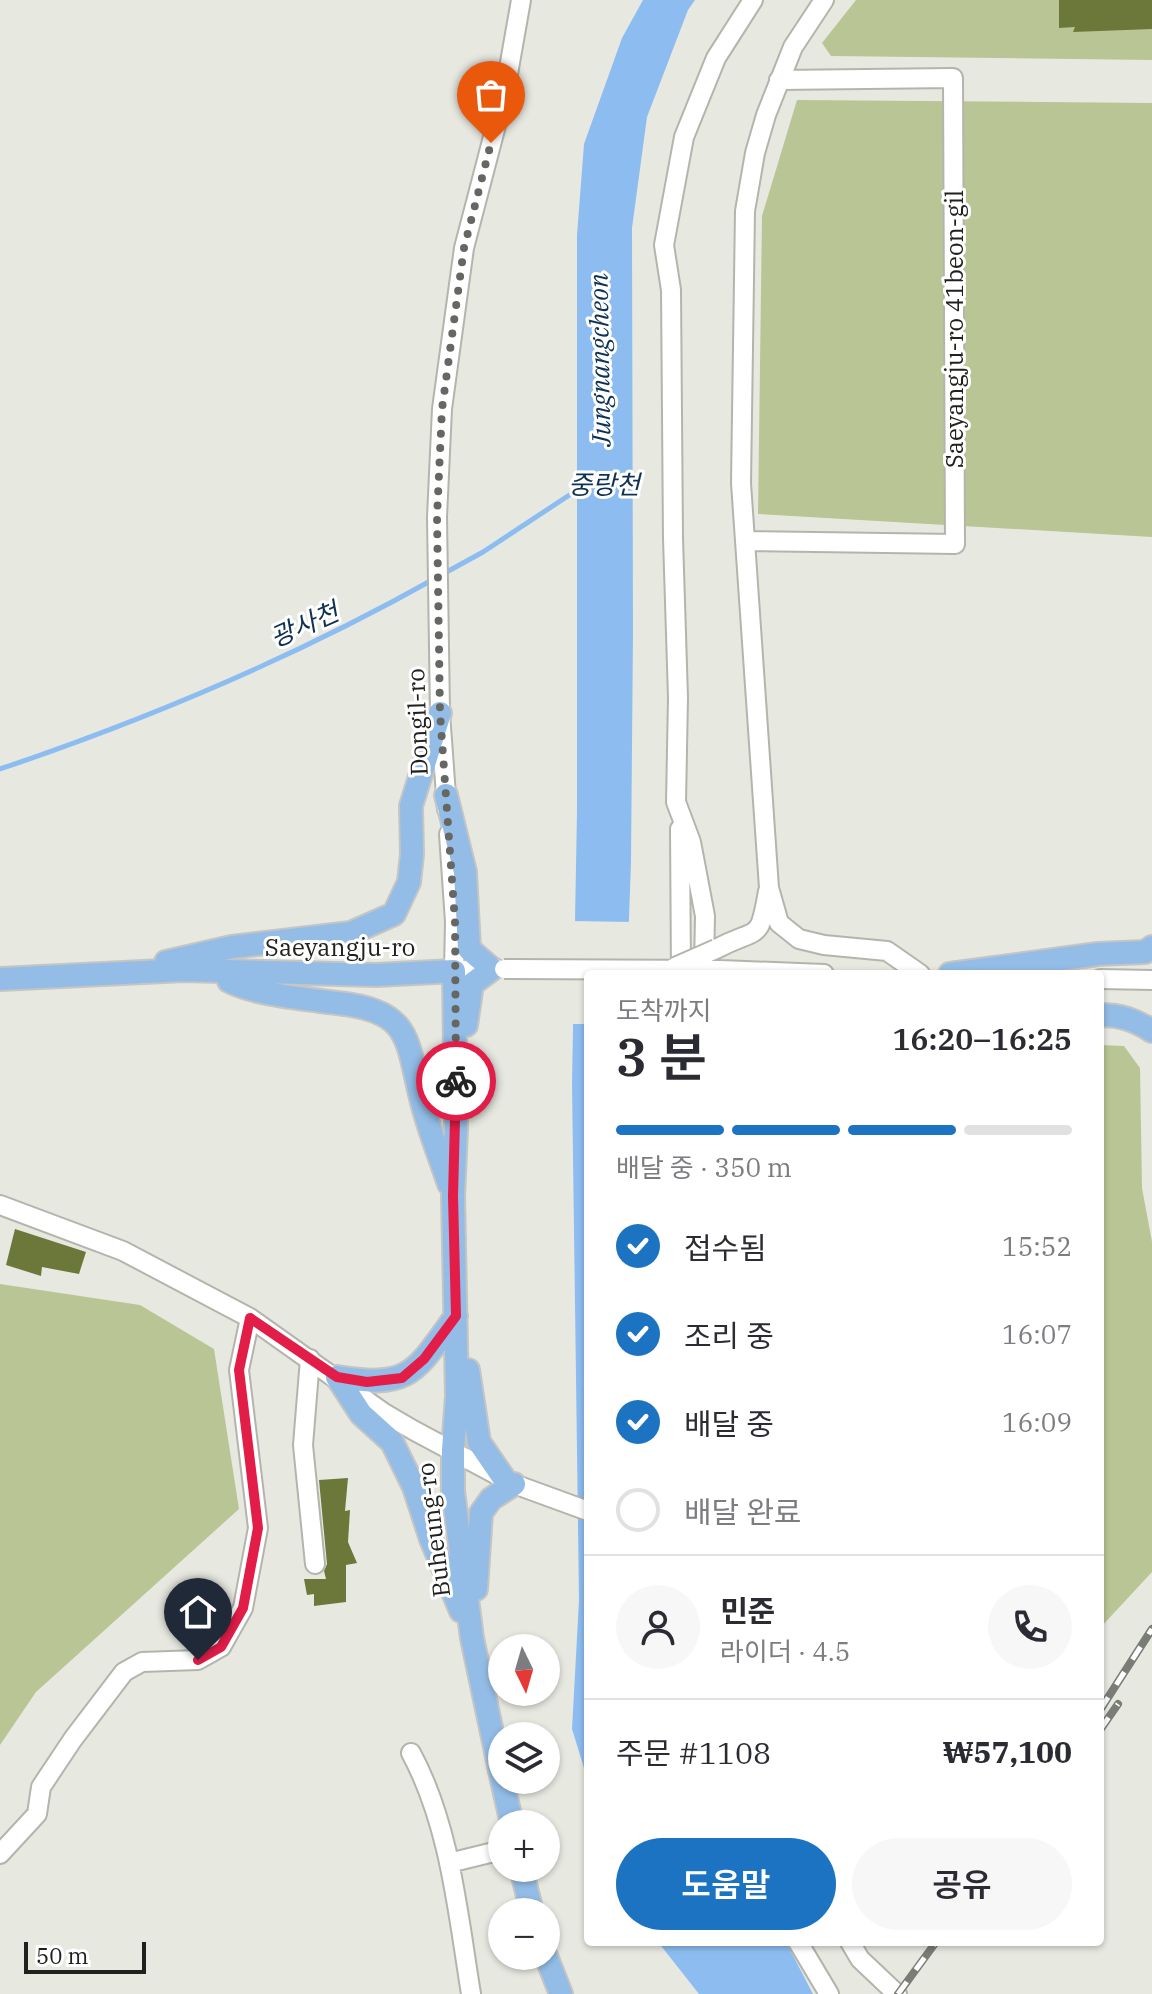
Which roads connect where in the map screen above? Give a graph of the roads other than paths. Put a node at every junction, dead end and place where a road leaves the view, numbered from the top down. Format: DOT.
graph roads {
  1 [pos="521,0"];
  2 [pos="753,0"];
  3 [pos="824,0"];
  4 [pos="779,80"];
  5 [pos="746,541"];
  6 [pos="440,713"];
  7 [pos="446,795"];
  8 [pos="680,812"];
  9 [pos="769,888"];
  10 [pos="1152,947"];
  11 [pos="498,969"];
  12 [pos="663,970"];
  13 [pos="670,970"];
  14 [pos="712,970"];
  15 [pos="914,970"];
  16 [pos="980,970"];
  17 [pos="454,971"];
  18 [pos="584,971"];
  19 [pos="118,972"];
  20 [pos="218,972"];
  21 [pos="0,979"];
  22 [pos="1104,979"];
  23 [pos="1152,980"];
  24 [pos="1104,1015"];
  25 [pos="1152,1031"];
  26 [pos="456,1130"];
  27 [pos="453,1196"];
  28 [pos="0,1205"];
  29 [pos="456,1306"];
  30 [pos="250,1318"];
  31 [pos="310,1359"];
  32 [pos="337,1377"];
  33 [pos="453,1450"];
  34 [pos="510,1482"];
  35 [pos="584,1510"];
  36 [pos="315,1564"];
  37 [pos="472,1638"];
  38 [pos="490,1722"];
  39 [pos="411,1753"];
  40 [pos="488,1853"];
  41 [pos="0,1854"];
  42 [pos="449,1863"];
  43 [pos="800,1946"];
  44 [pos="852,1946"];
  45 [pos="552,1970"];
  46 [pos="471,1994"];
  47 [pos="561,1994"];
  48 [pos="829,1994"];
  49 [pos="897,1994"];
  1 -- 6 [label="street, Dongil-ro"];
  2 -- 8 [label="street"];
  3 -- 4 [label="street"];
  4 -- 5 [label="street"];
  4 -- 5 [label="street, Saeyangju-ro 41beon-gil"];
  5 -- 9 [label="street"];
  6 -- 7 [label="street, Dongil-ro"];
  6 -- 19 [label="main road"];
  7 -- 11 [label="main road"];
  7 -- 17 [label="street, Dongil-ro"];
  8 -- 12 [label="street"];
  8 -- 14 [label="street"];
  9 -- 13 [label="street, bridge"];
  9 -- 15 [label="street"];
  10 -- 16 [label="main road"];
  11 -- 17 [label="street, Saeyangju-ro"];
  11 -- 18 [label="street, Saeyangju-ro, bridge"];
  11 -- 26 [label="main road"];
  17 -- 20 [label="main road, Saeyangju-ro"];
  17 -- 26 [label="main road, Dongil-ro"];
  19 -- 20 [label="main road, Saeyangju-ro"];
  19 -- 21 [label="main road, Saeyangju-ro"];
  20 -- 27 [label="main road"];
  22 -- 23 [label="street"];
  24 -- 25 [label="main road"];
  26 -- 27 [label="main road, Dongil-ro"];
  27 -- 29 [label="main road, Dongil-ro"];
  28 -- 30 [label="street, Buheung-ro"];
  29 -- 32 [label="main road"];
  29 -- 33 [label="main road, Dongil-ro"];
  29 -- 34 [label="main road"];
  30 -- 31 [label="street, Buheung-ro"];
  30 -- 41 [label="street"];
  31 -- 32 [label="street, Buheung-ro"];
  31 -- 36 [label="street"];
  32 -- 33 [label="street, Buheung-ro"];
  32 -- 37 [label="main road"];
  33 -- 34 [label="street"];
  33 -- 37 [label="main road, Buheung-ro"];
  34 -- 35 [label="street"];
  34 -- 37 [label="main road"];
  37 -- 38 [label="main road, Buheung-ro"];
  39 -- 42 [label="street"];
  40 -- 42 [label="street"];
  42 -- 46 [label="street"];
  43 -- 48 [label="street"];
  44 -- 49 [label="street"];
  45 -- 47 [label="main road"];
}
